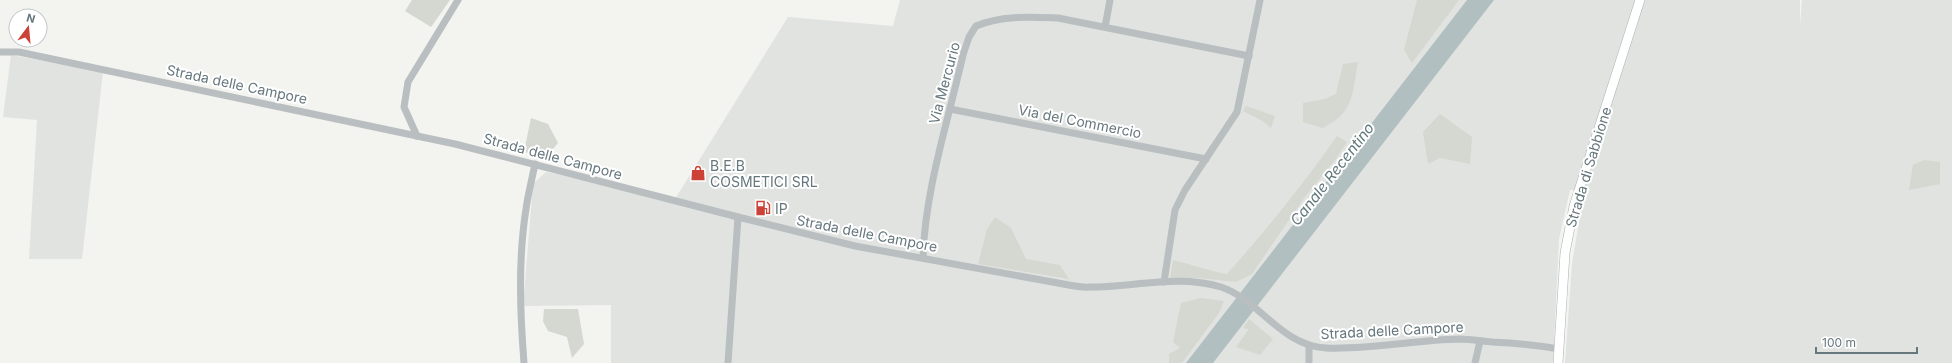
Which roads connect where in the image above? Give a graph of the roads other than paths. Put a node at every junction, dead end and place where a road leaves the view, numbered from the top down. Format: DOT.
graph roads {
  1 [pos="458,0"];
  2 [pos="1110,0"];
  3 [pos="1260,0"];
  4 [pos="1640,0"];
  5 [pos="1105,27"];
  6 [pos="0,52"];
  7 [pos="1249,56"];
  8 [pos="950,110"];
  9 [pos="416,136"];
  10 [pos="1206,159"];
  11 [pos="535,164"];
  12 [pos="738,218"];
  13 [pos="923,258"];
  14 [pos="1164,282"];
  15 [pos="1480,341"];
  16 [pos="1309,346"];
  17 [pos="1558,349"];
  18 [pos="524,363"];
  19 [pos="728,363"];
  20 [pos="1309,363"];
  21 [pos="1475,363"];
  22 [pos="1558,363"];
  1 -- 9 [label="street"];
  2 -- 5 [label="street"];
  3 -- 7 [label="street"];
  4 -- 17 [label="main road, Strada di Sabbione"];
  5 -- 7 [label="street, Via Mercurio"];
  5 -- 8 [label="street, Via Mercurio"];
  6 -- 9 [label="street, Strada delle Campore"];
  7 -- 10 [label="street"];
  8 -- 10 [label="street, Via del Commercio"];
  8 -- 13 [label="street, Via Mercurio"];
  9 -- 11 [label="street, Strada delle Campore"];
  10 -- 14 [label="street"];
  11 -- 12 [label="street, Strada delle Campore"];
  11 -- 18 [label="street"];
  12 -- 13 [label="street, Strada delle Campore"];
  12 -- 19 [label="street"];
  13 -- 14 [label="street, Strada delle Campore"];
  14 -- 16 [label="street, Strada delle Campore"];
  15 -- 16 [label="street, Strada delle Campore"];
  15 -- 17 [label="street, Strada delle Campore"];
  15 -- 21 [label="street"];
  16 -- 20 [label="street"];
  17 -- 22 [label="main road, Strada di Sabbione"];
}
